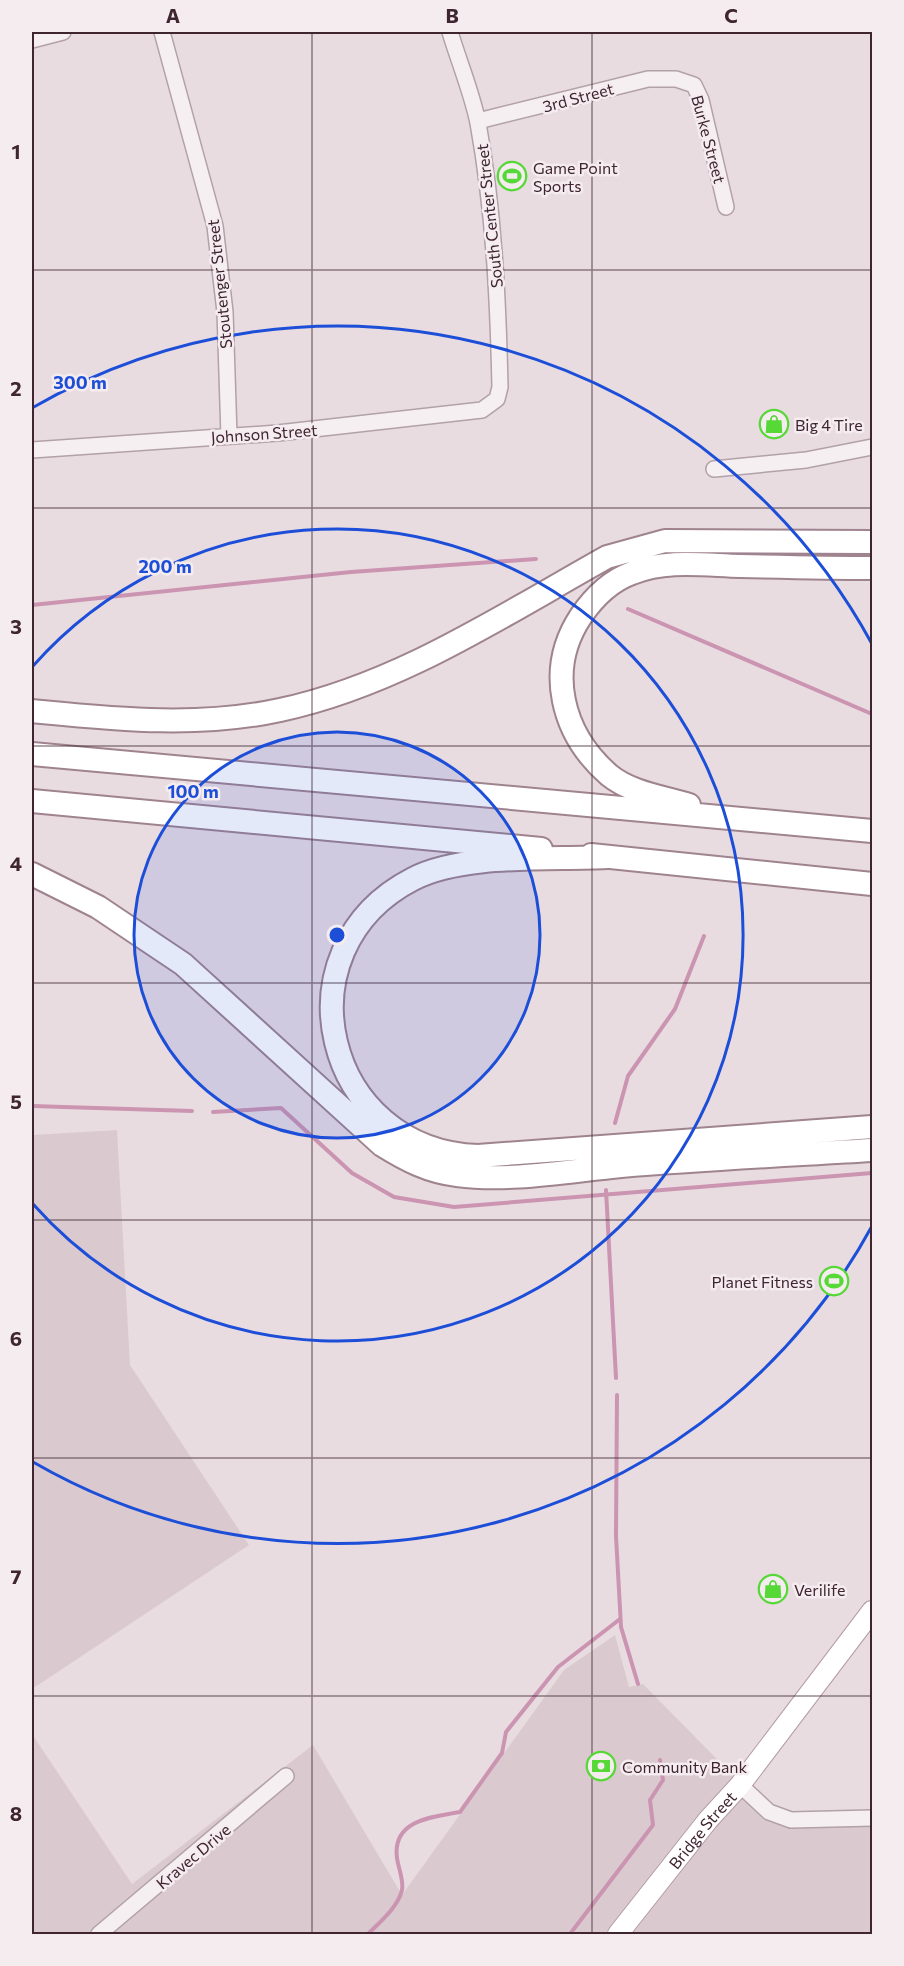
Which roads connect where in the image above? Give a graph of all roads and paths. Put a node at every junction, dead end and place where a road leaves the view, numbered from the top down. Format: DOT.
graph roads {
  1 [pos="63,32"];
  2 [pos="162,32"];
  3 [pos="450,32"];
  4 [pos="32,40"];
  5 [pos="680,80"];
  6 [pos="477,122"];
  7 [pos="726,207"];
  8 [pos="493,403"];
  9 [pos="229,436"];
  10 [pos="873,447"];
  11 [pos="32,450"];
  12 [pos="714,469"];
  13 [pos="873,537"];
  14 [pos="841,542"];
  15 [pos="873,542"];
  16 [pos="833,568"];
  17 [pos="873,568"];
  18 [pos="873,577"];
  19 [pos="32,711"];
  20 [pos="32,754"];
  21 [pos="32,801"];
  22 [pos="744,819"];
  23 [pos="873,831"];
  24 [pos="607,857"];
  25 [pos="32,874"];
  26 [pos="873,884"];
  27 [pos="872,1127"];
  28 [pos="873,1150"];
  29 [pos="873,1611"];
  30 [pos="286,1776"];
  31 [pos="740,1785"];
  32 [pos="873,1818"];
  33 [pos="99,1935"];
  34 [pos="618,1935"];
  1 -- 4 [label="street"];
  2 -- 9 [label="street, Stoutenger Street"];
  3 -- 6 [label="street, South Center Street"];
  5 -- 6 [label="street, 3rd Street"];
  5 -- 7 [label="street, Burke Street"];
  6 -- 8 [label="street, South Center Street"];
  8 -- 9 [label="street, Johnson Street"];
  9 -- 11 [label="street, Johnson Street"];
  10 -- 12 [label="street"];
  13 -- 14 [label="highway"];
  14 -- 15 [label="highway"];
  14 -- 19 [label="highway"];
  16 -- 17 [label="highway"];
  16 -- 18 [label="highway"];
  16 -- 22 [label="highway"];
  20 -- 22 [label="highway"];
  21 -- 24 [label="highway"];
  22 -- 23 [label="highway"];
  24 -- 26 [label="highway"];
  24 -- 27 [label="highway"];
  25 -- 28 [label="highway"];
  29 -- 31 [label="main road, Bridge Street"];
  30 -- 33 [label="street, Kravec Drive"];
  31 -- 32 [label="street"];
  31 -- 34 [label="main road, Bridge Street"];
}
